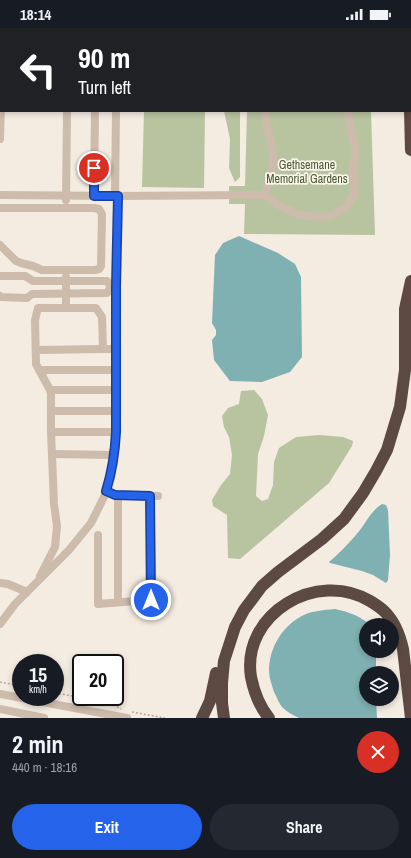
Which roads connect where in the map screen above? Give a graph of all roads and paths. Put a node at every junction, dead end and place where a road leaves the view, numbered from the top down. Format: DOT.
graph roads {
  1 [pos="1,112"];
  2 [pos="67,112"];
  3 [pos="95,112"];
  4 [pos="116,112"];
  5 [pos="264,112"];
  6 [pos="348,112"];
  7 [pos="410,112"];
  8 [pos="0,139"];
  9 [pos="411,150"];
  10 [pos="0,195"];
  11 [pos="265,195"];
  12 [pos="66,196"];
  13 [pos="94,196"];
  14 [pos="117,196"];
  15 [pos="0,208"];
  16 [pos="66,208"];
  17 [pos="0,245"];
  18 [pos="66,270"];
  19 [pos="0,276"];
  20 [pos="33,280"];
  21 [pos="66,281"];
  22 [pos="411,281"];
  23 [pos="114,287"];
  24 [pos="32,294"];
  25 [pos="66,294"];
  26 [pos="0,296"];
  27 [pos="66,308"];
  28 [pos="103,349"];
  29 [pos="116,349"];
  30 [pos="36,350"];
  31 [pos="39,370"];
  32 [pos="116,370"];
  33 [pos="50,390"];
  34 [pos="116,390"];
  35 [pos="51,411"];
  36 [pos="116,411"];
  37 [pos="51,432"];
  38 [pos="116,432"];
  39 [pos="52,454"];
  40 [pos="114,455"];
  41 [pos="106,491"];
  42 [pos="118,495"];
  43 [pos="98,535"];
  44 [pos="37,582"];
  45 [pos="0,583"];
  46 [pos="27,592"];
  47 [pos="161,599"];
  48 [pos="151,600"];
  49 [pos="118,602"];
  50 [pos="0,624"];
  51 [pos="235,626"];
  52 [pos="0,682"];
  53 [pos="12,684"];
  54 [pos="0,694"];
  55 [pos="64,694"];
  56 [pos="0,709"];
  57 [pos="127,713"];
  58 [pos="44,718"];
  59 [pos="165,718"];
  60 [pos="202,718"];
  61 [pos="224,718"];
  62 [pos="269,718"];
  63 [pos="411,718"];
  1 -- 8 [label="street"];
  2 -- 12 [label="street"];
  3 -- 13 [label="street"];
  4 -- 14 [label="street"];
  5 -- 11 [label="street"];
  6 -- 11 [label="street"];
  7 -- 9 [label="highway"];
  10 -- 12 [label="street"];
  11 -- 14 [label="street"];
  12 -- 13 [label="street"];
  12 -- 16 [label="street"];
  13 -- 14 [label="street"];
  14 -- 23 [label="street"];
  15 -- 16 [label="street"];
  16 -- 18 [label="street"];
  17 -- 18 [label="street"];
  18 -- 21 [label="street"];
  19 -- 20 [label="street"];
  20 -- 21 [label="street"];
  20 -- 24 [label="street"];
  21 -- 23 [label="street"];
  21 -- 25 [label="street"];
  22 -- 51 [label="highway"];
  23 -- 25 [label="street"];
  23 -- 29 [label="street"];
  24 -- 25 [label="street"];
  24 -- 26 [label="street"];
  25 -- 27 [label="street"];
  27 -- 28 [label="street"];
  27 -- 30 [label="street"];
  28 -- 29 [label="street"];
  28 -- 30 [label="street"];
  29 -- 32 [label="street"];
  30 -- 31 [label="street"];
  31 -- 32 [label="street"];
  31 -- 33 [label="street"];
  32 -- 34 [label="street"];
  33 -- 34 [label="street"];
  33 -- 35 [label="street"];
  34 -- 36 [label="street"];
  35 -- 36 [label="street"];
  35 -- 37 [label="street"];
  36 -- 38 [label="street"];
  37 -- 38 [label="street"];
  37 -- 39 [label="street"];
  38 -- 40 [label="street"];
  39 -- 40 [label="street"];
  39 -- 44 [label="street"];
  40 -- 41 [label="street"];
  41 -- 42 [label="street"];
  41 -- 44 [label="street"];
  42 -- 48 [label="street"];
  42 -- 49 [label="street"];
  43 -- 49 [label="street"];
  44 -- 46 [label="street"];
  45 -- 46 [label="street"];
  46 -- 50 [label="street"];
  47 -- 48 [label="street"];
  48 -- 49 [label="street"];
  51 -- 60 [label="highway"];
  51 -- 61 [label="highway"];
  52 -- 53 [label="path"];
  54 -- 57 [label="street"];
  55 -- 57 [label="path"];
  56 -- 58 [label="street"];
  57 -- 59 [label="path"];
  62 -- 63 [label="highway"];
}
